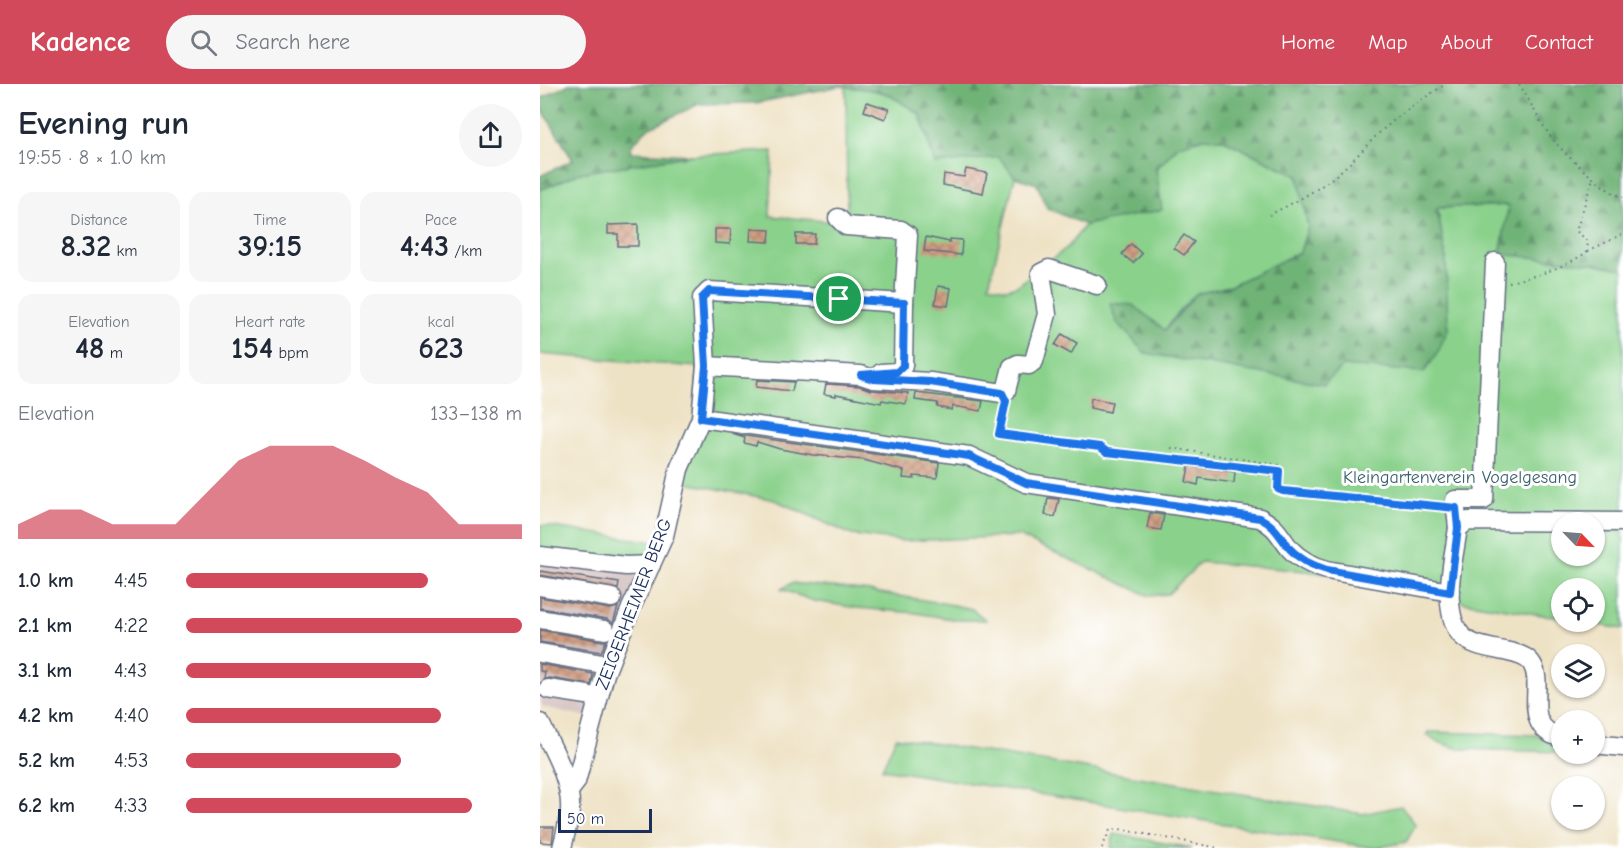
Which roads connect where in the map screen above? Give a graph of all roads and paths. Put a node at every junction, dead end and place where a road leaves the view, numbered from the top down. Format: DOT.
graph roads {
  1 [pos="1446,84"];
  2 [pos="1519,84"];
  3 [pos="1593,178"];
  4 [pos="1623,197"];
  5 [pos="1269,215"];
  6 [pos="838,218"];
  7 [pos="1623,234"];
  8 [pos="1587,252"];
  9 [pos="1495,262"];
  10 [pos="1097,285"];
  11 [pos="1494,286"];
  12 [pos="904,303"];
  13 [pos="706,366"];
  14 [pos="861,375"];
  15 [pos="1002,393"];
  16 [pos="701,418"];
  17 [pos="1171,448"];
  18 [pos="1279,471"];
  19 [pos="1456,508"];
  20 [pos="1623,522"];
  21 [pos="1458,528"];
  22 [pos="540,556"];
  23 [pos="651,565"];
  24 [pos="540,586"];
  25 [pos="1450,592"];
  26 [pos="612,598"];
  27 [pos="540,620"];
  28 [pos="605,630"];
  29 [pos="540,653"];
  30 [pos="608,665"];
  31 [pos="548,689"];
  32 [pos="594,713"];
  33 [pos="540,723"];
  34 [pos="1551,733"];
  35 [pos="1605,745"];
  36 [pos="1623,747"];
  37 [pos="569,791"];
  38 [pos="562,848"];
  39 [pos="1102,848"];
  40 [pos="1219,848"];
  1 -- 5 [label="path"];
  2 -- 3 [label="path"];
  3 -- 4 [label="path"];
  3 -- 8 [label="path"];
  6 -- 12 [label="street"];
  7 -- 8 [label="path"];
  8 -- 11 [label="path"];
  9 -- 11 [label="street"];
  10 -- 15 [label="street"];
  11 -- 19 [label="street"];
  12 -- 13 [label="street, ZEIGERHEIMER BERG"];
  12 -- 14 [label="street"];
  13 -- 14 [label="street"];
  13 -- 16 [label="street, ZEIGERHEIMER BERG"];
  14 -- 15 [label="street"];
  15 -- 18 [label="path"];
  16 -- 23 [label="street, ZEIGERHEIMER BERG"];
  16 -- 25 [label="street"];
  17 -- 18 [label="path"];
  18 -- 19 [label="path"];
  19 -- 21 [label="street"];
  20 -- 21 [label="street"];
  21 -- 25 [label="street"];
  22 -- 23 [label="street"];
  23 -- 30 [label="street, ZEIGERHEIMER BERG"];
  24 -- 26 [label="street"];
  25 -- 34 [label="street"];
  27 -- 28 [label="street"];
  29 -- 30 [label="street"];
  30 -- 32 [label="street, ZEIGERHEIMER BERG"];
  31 -- 32 [label="street"];
  32 -- 37 [label="street, ZEIGERHEIMER BERG"];
  33 -- 37 [label="street"];
  35 -- 36 [label="street"];
  37 -- 38 [label="street"];
  39 -- 40 [label="path"];
}
